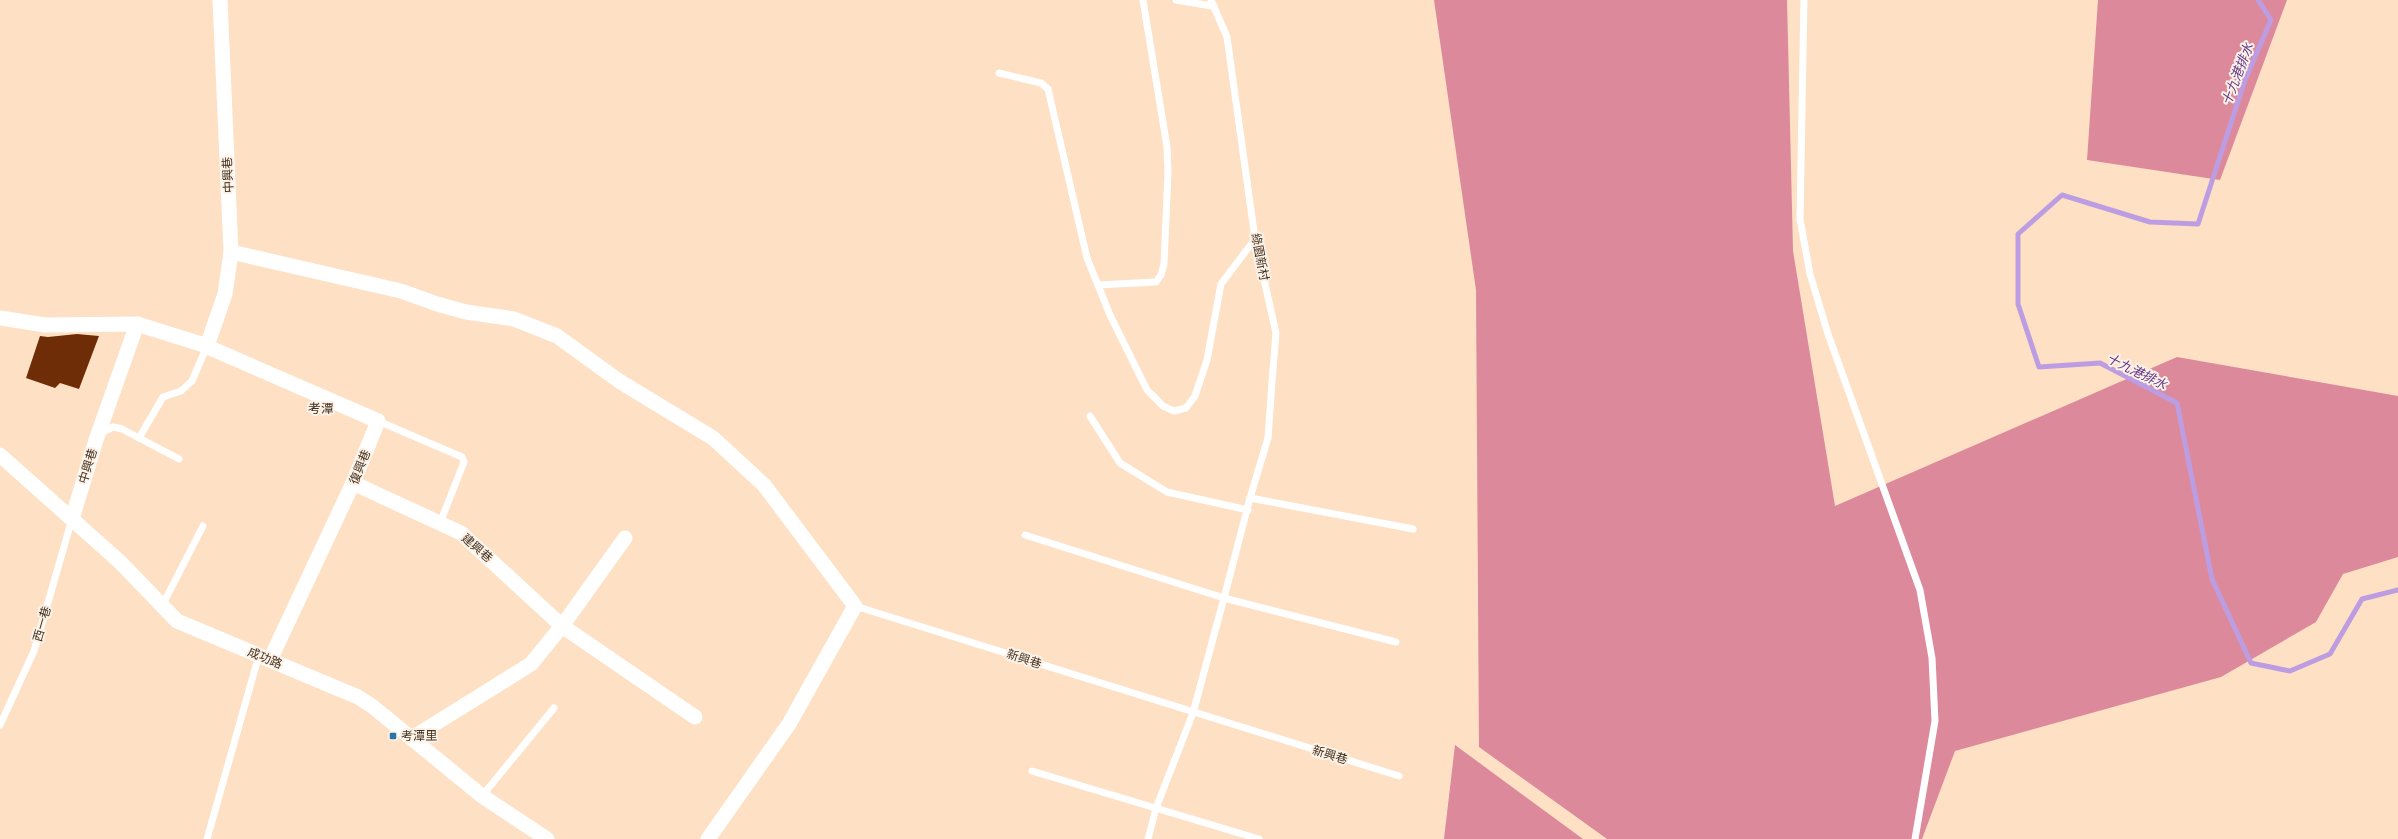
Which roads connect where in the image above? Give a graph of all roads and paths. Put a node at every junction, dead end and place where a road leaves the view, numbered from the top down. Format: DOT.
graph roads {
  1 [pos="220,0"];
  2 [pos="1143,0"];
  3 [pos="1176,0"];
  4 [pos="1804,0"];
  5 [pos="1211,3"];
  6 [pos="999,72"];
  7 [pos="1256,239"];
  8 [pos="231,252"];
  9 [pos="1098,285"];
  10 [pos="0,318"];
  11 [pos="137,324"];
  12 [pos="207,346"];
  13 [pos="1090,416"];
  14 [pos="378,420"];
  15 [pos="139,438"];
  16 [pos="96,440"];
  17 [pos="0,455"];
  18 [pos="179,459"];
  19 [pos="353,483"];
  20 [pos="1250,498"];
  21 [pos="1248,510"];
  22 [pos="72,519"];
  23 [pos="440,523"];
  24 [pos="203,526"];
  25 [pos="1413,529"];
  26 [pos="1025,535"];
  27 [pos="625,538"];
  28 [pos="1224,598"];
  29 [pos="162,606"];
  30 [pos="855,606"];
  31 [pos="562,626"];
  32 [pos="1396,642"];
  33 [pos="264,657"];
  34 [pos="554,708"];
  35 [pos="1193,713"];
  36 [pos="695,717"];
  37 [pos="0,725"];
  38 [pos="412,738"];
  39 [pos="1032,771"];
  40 [pos="1399,776"];
  41 [pos="482,796"];
  42 [pos="1156,808"];
  43 [pos="208,839"];
  44 [pos="547,839"];
  45 [pos="708,839"];
  46 [pos="1148,839"];
  47 [pos="1259,839"];
  48 [pos="1915,839"];
  1 -- 8 [label="street, 中興巷"];
  2 -- 9 [label="lane"];
  3 -- 5 [label="lane, 綠園新村"];
  4 -- 48 [label="lane"];
  5 -- 7 [label="lane, 綠園新村"];
  6 -- 9 [label="lane"];
  7 -- 9 [label="lane"];
  7 -- 20 [label="lane, 綠園新村"];
  8 -- 12 [label="street, 中興巷"];
  8 -- 30 [label="street"];
  10 -- 11 [label="street"];
  11 -- 12 [label="street"];
  11 -- 16 [label="street, 中興巷"];
  12 -- 14 [label="street"];
  12 -- 15 [label="lane"];
  13 -- 21 [label="lane"];
  14 -- 19 [label="street, 復興巷"];
  14 -- 23 [label="lane"];
  15 -- 16 [label="lane"];
  15 -- 18 [label="lane"];
  16 -- 22 [label="street, 中興巷"];
  17 -- 22 [label="street, 成功路"];
  19 -- 23 [label="street, 建興巷"];
  19 -- 33 [label="street, 復興巷"];
  20 -- 21 [label="lane, 綠園新村"];
  20 -- 25 [label="lane"];
  21 -- 28 [label="lane, 綠園新村"];
  22 -- 29 [label="street, 成功路"];
  22 -- 37 [label="lane, 西一巷"];
  23 -- 31 [label="street, 建興巷"];
  24 -- 29 [label="lane"];
  26 -- 28 [label="lane"];
  27 -- 31 [label="street"];
  28 -- 32 [label="lane"];
  28 -- 35 [label="lane"];
  29 -- 33 [label="street, 成功路"];
  30 -- 35 [label="lane, 新興巷"];
  30 -- 45 [label="street"];
  31 -- 36 [label="street, 建興巷"];
  31 -- 38 [label="street"];
  33 -- 38 [label="street, 成功路"];
  33 -- 43 [label="lane"];
  34 -- 41 [label="lane"];
  35 -- 40 [label="lane, 新興巷"];
  35 -- 42 [label="lane"];
  38 -- 41 [label="street, 成功路"];
  39 -- 42 [label="lane"];
  41 -- 44 [label="street, 成功路"];
  42 -- 46 [label="lane"];
  42 -- 47 [label="lane"];
}
